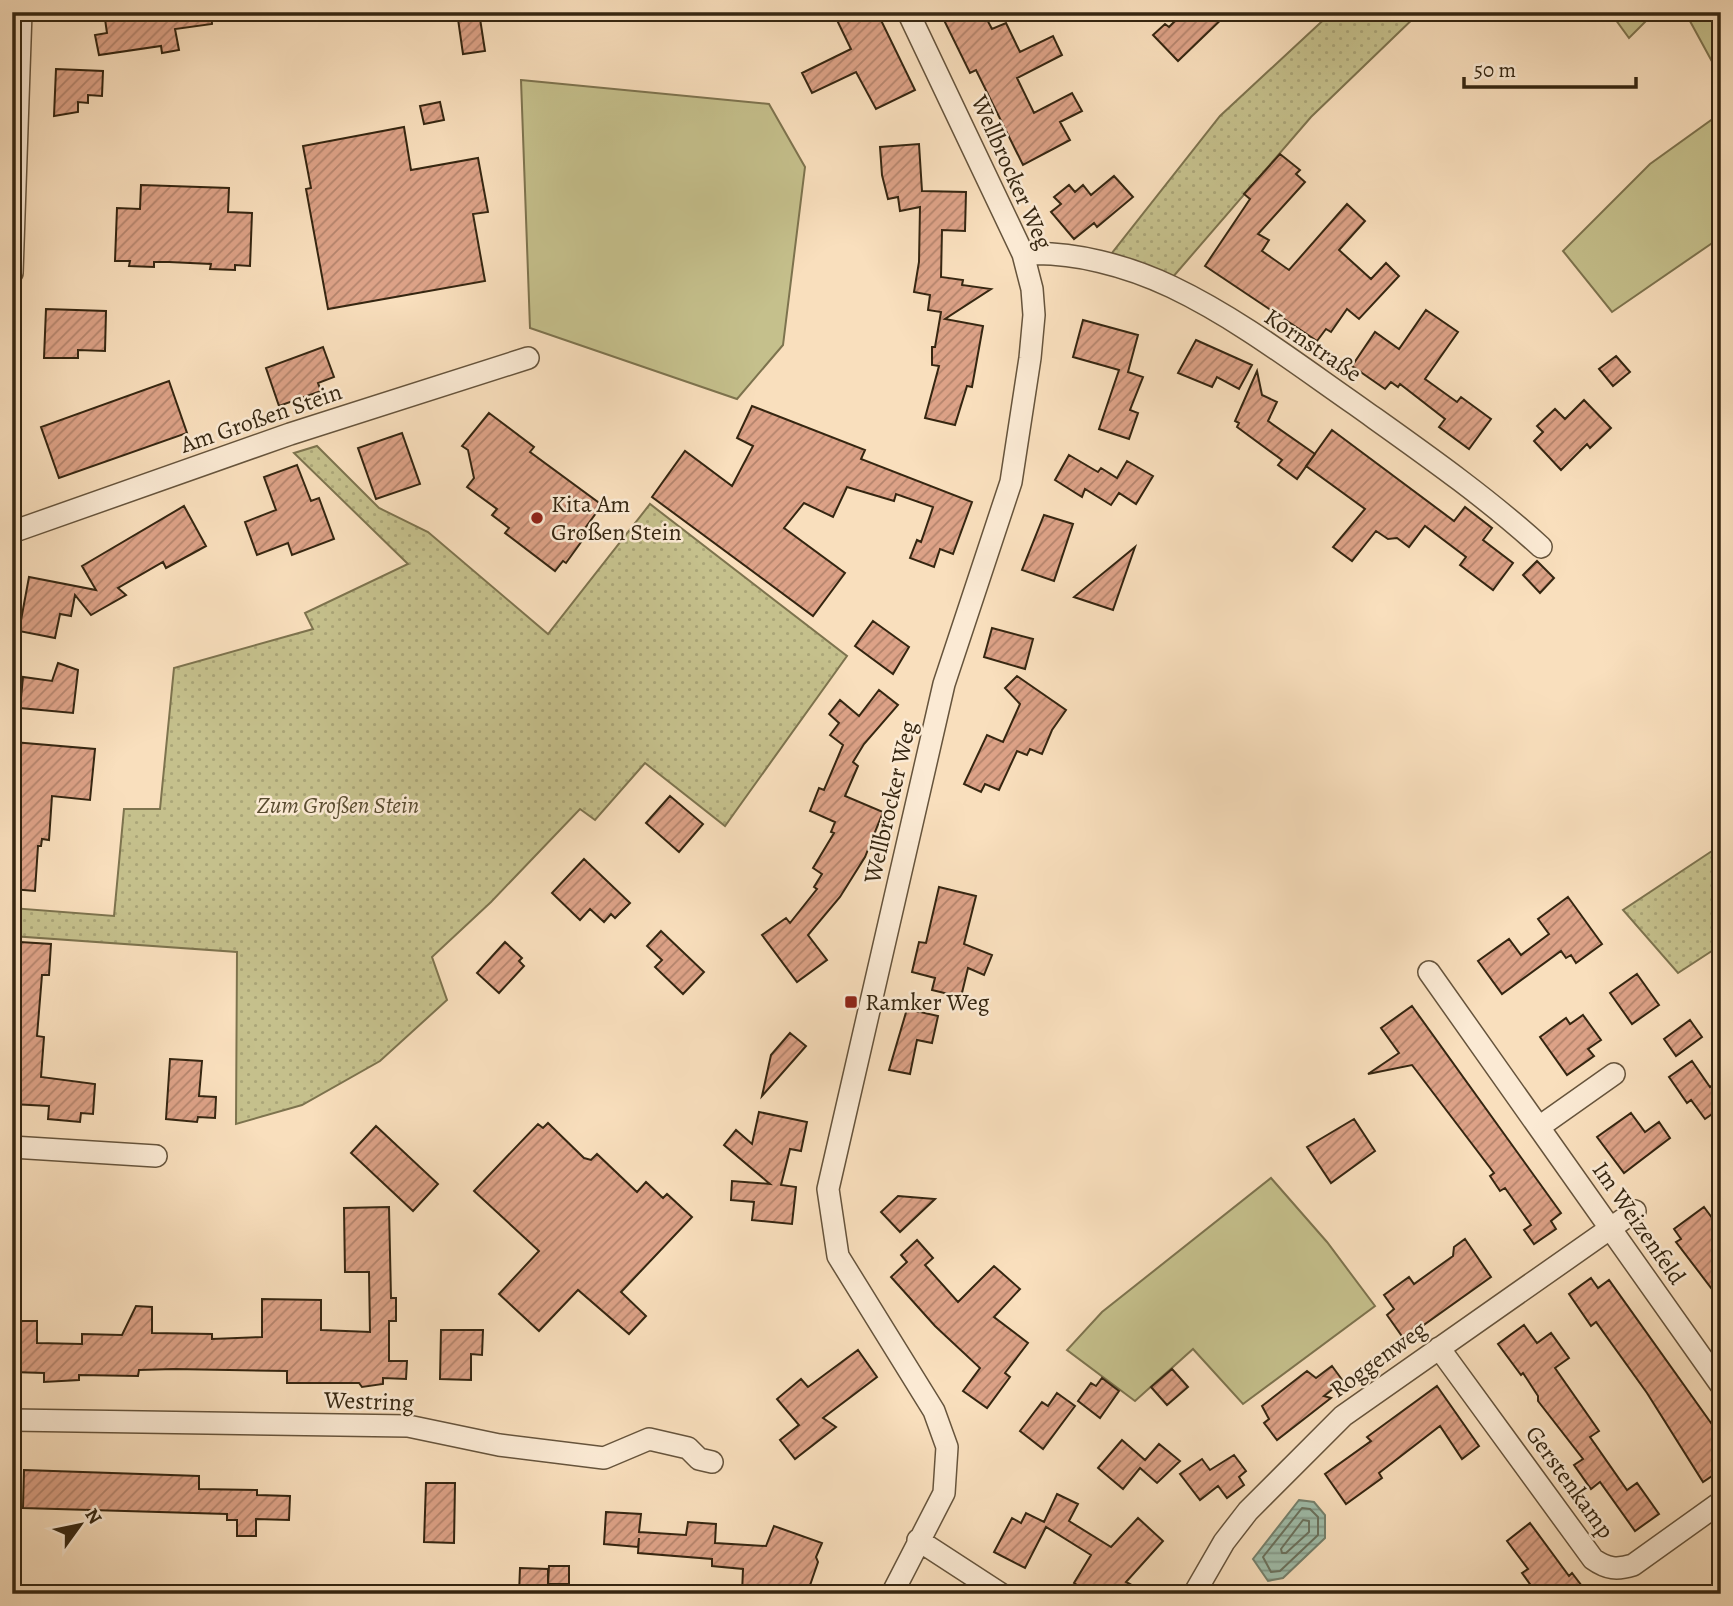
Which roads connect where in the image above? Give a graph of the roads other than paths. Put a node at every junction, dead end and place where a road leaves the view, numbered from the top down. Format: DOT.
graph roads {
  1 [pos="21,12"];
  2 [pos="908,12"];
  3 [pos="1023,254"];
  4 [pos="12,273"];
  5 [pos="527,358"];
  6 [pos="12,532"];
  7 [pos="1541,547"];
  8 [pos="1429,972"];
  9 [pos="1614,1074"];
  10 [pos="1539,1127"];
  11 [pos="12,1147"];
  12 [pos="156,1156"];
  13 [pos="1635,1211"];
  14 [pos="1610,1228"];
  15 [pos="1439,1348"];
  16 [pos="1721,1385"];
  17 [pos="12,1420"];
  18 [pos="712,1462"];
  19 [pos="1721,1502"];
  20 [pos="918,1540"];
  21 [pos="892,1594"];
  22 [pos="1001,1594"];
  23 [pos="1194,1594"];
  1 -- 4 [label="street"];
  2 -- 3 [label="street, Wellbrocker Weg"];
  3 -- 7 [label="street, Kornstraße"];
  3 -- 20 [label="street, Wellbrocker Weg"];
  5 -- 6 [label="street, Am Großen Stein"];
  8 -- 10 [label="street, Im Weizenfeld"];
  9 -- 10 [label="street"];
  10 -- 14 [label="street, Im Weizenfeld"];
  11 -- 12 [label="street"];
  13 -- 14 [label="street, Roggenweg"];
  14 -- 15 [label="street, Roggenweg"];
  14 -- 16 [label="street, Im Weizenfeld"];
  15 -- 19 [label="street, Gerstenkamp"];
  15 -- 23 [label="street, Roggenweg"];
  17 -- 18 [label="street, Westring"];
  20 -- 21 [label="street, Wellbrocker Weg"];
  20 -- 22 [label="street"];
}
